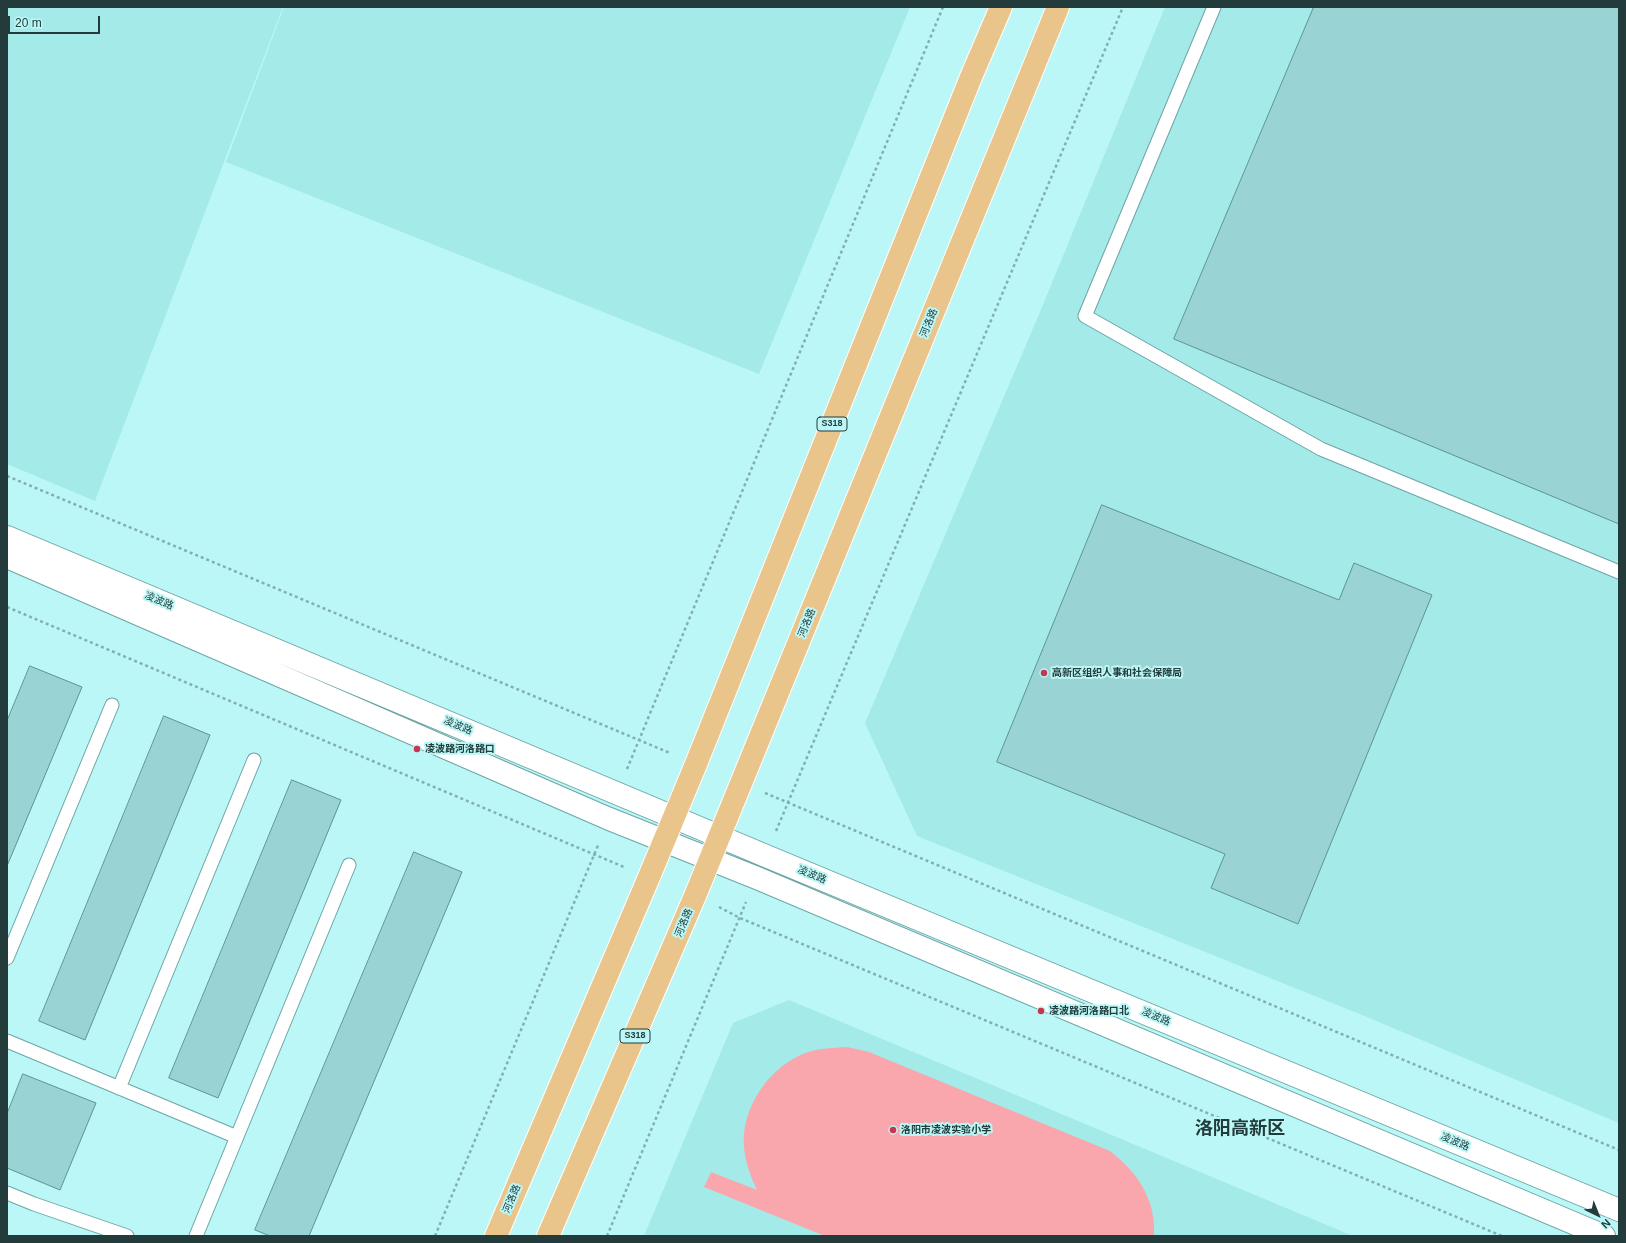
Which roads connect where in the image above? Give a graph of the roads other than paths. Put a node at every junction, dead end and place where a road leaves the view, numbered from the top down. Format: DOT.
graph roads {
  1 [pos="1001,7"];
  2 [pos="1058,7"];
  3 [pos="1214,7"];
  4 [pos="7,537"];
  5 [pos="7,557"];
  6 [pos="1619,572"];
  7 [pos="112,705"];
  8 [pos="254,760"];
  9 [pos="673,817"];
  10 [pos="720,836"];
  11 [pos="664,840"];
  12 [pos="710,859"];
  13 [pos="349,865"];
  14 [pos="7,958"];
  15 [pos="7,1041"];
  16 [pos="119,1088"];
  17 [pos="237,1137"];
  18 [pos="7,1193"];
  19 [pos="1619,1210"];
  20 [pos="127,1236"];
  21 [pos="196,1236"];
  22 [pos="496,1236"];
  23 [pos="548,1236"];
  24 [pos="1604,1236"];
  1 -- 9 [label="main road, 河洛路 / S318"];
  2 -- 10 [label="main road, 河洛路 / S318"];
  3 -- 6 [label="lane"];
  4 -- 9 [label="street, 凌波路"];
  5 -- 11 [label="street, 凌波路"];
  7 -- 14 [label="lane"];
  8 -- 16 [label="lane"];
  9 -- 10 [label="street, 凌波路"];
  9 -- 11 [label="main road, 河洛路 / S318"];
  10 -- 12 [label="main road, 河洛路 / S318"];
  10 -- 19 [label="street, 凌波路"];
  11 -- 12 [label="street, 凌波路"];
  11 -- 22 [label="main road, 河洛路 / S318"];
  12 -- 23 [label="main road, 河洛路 / S318"];
  12 -- 24 [label="street, 凌波路"];
  13 -- 17 [label="lane"];
  15 -- 16 [label="lane"];
  16 -- 17 [label="lane"];
  17 -- 21 [label="lane"];
  18 -- 20 [label="lane"];
}
